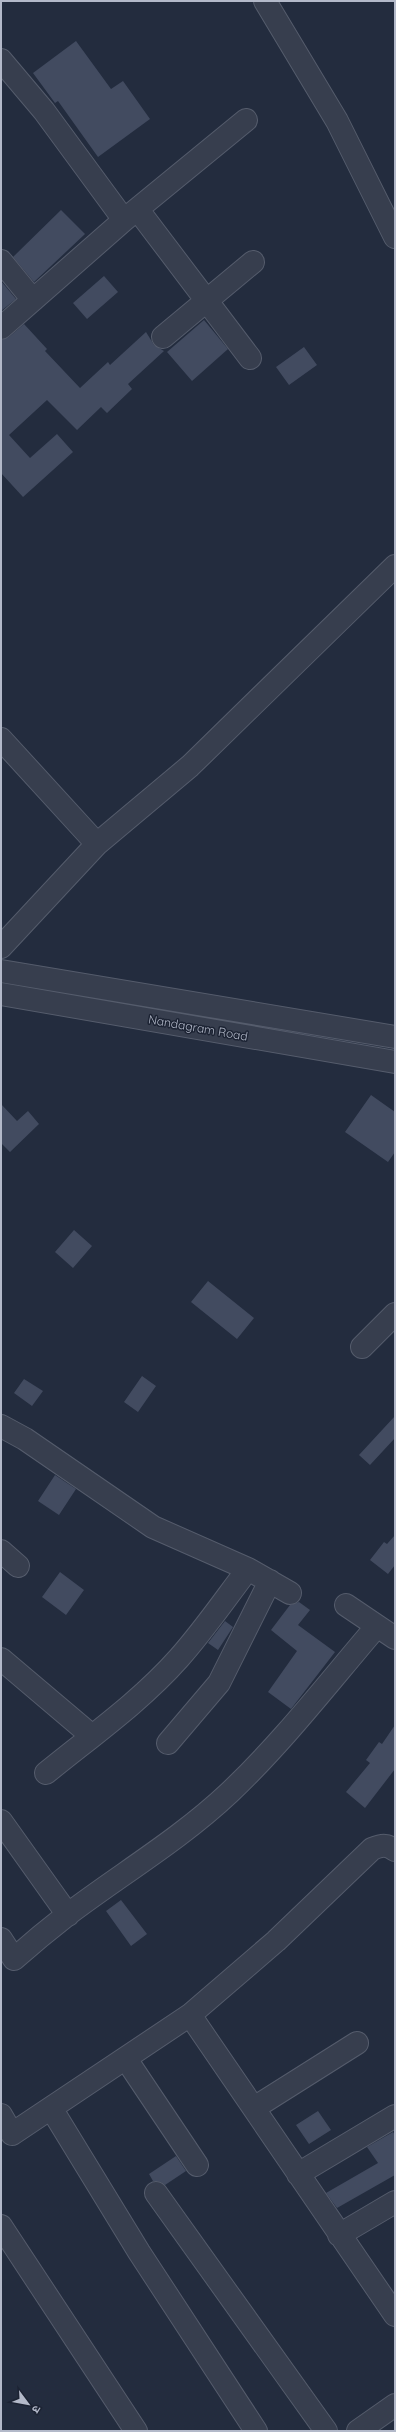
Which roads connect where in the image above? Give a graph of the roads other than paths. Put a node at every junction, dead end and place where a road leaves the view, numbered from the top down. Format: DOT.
graph roads {
  1 [pos="265,1"];
  2 [pos="1,60"];
  3 [pos="246,120"];
  4 [pos="131,215"];
  5 [pos="395,237"];
  6 [pos="1,261"];
  7 [pos="254,262"];
  8 [pos="33,300"];
  9 [pos="206,300"];
  10 [pos="1,328"];
  11 [pos="163,337"];
  12 [pos="250,358"];
  13 [pos="395,566"];
  14 [pos="3,745"];
  15 [pos="97,844"];
  16 [pos="1,947"];
  17 [pos="1,972"];
  18 [pos="1,994"];
  19 [pos="395,1036"];
  20 [pos="395,1062"];
  21 [pos="395,1314"];
  22 [pos="362,1347"];
  23 [pos="1,1426"];
  24 [pos="1,1551"];
  25 [pos="18,1566"];
  26 [pos="248,1569"];
  27 [pos="270,1581"];
  28 [pos="290,1593"];
  29 [pos="346,1605"];
  30 [pos="377,1626"];
  31 [pos="395,1638"];
  32 [pos="1,1659"];
  33 [pos="92,1736"];
  34 [pos="168,1743"];
  35 [pos="46,1774"];
  36 [pos="1,1821"];
  37 [pos="395,1850"];
  38 [pos="68,1915"];
  39 [pos="1,1939"];
  40 [pos="190,2015"];
  41 [pos="357,2043"];
  42 [pos="126,2059"];
  43 [pos="51,2108"];
  44 [pos="254,2108"];
  45 [pos="1,2115"];
  46 [pos="395,2116"];
  47 [pos="197,2165"];
  48 [pos="298,2174"];
  49 [pos="156,2193"];
  50 [pos="395,2202"];
  51 [pos="1,2226"];
  52 [pos="339,2235"];
  53 [pos="395,2315"];
  54 [pos="395,2405"];
  55 [pos="136,2431"];
  56 [pos="256,2431"];
  57 [pos="326,2431"];
  58 [pos="358,2431"];
  1 -- 5 [label="street"];
  2 -- 4 [label="street"];
  3 -- 4 [label="street"];
  4 -- 8 [label="street"];
  4 -- 9 [label="street"];
  6 -- 8 [label="street"];
  7 -- 9 [label="street"];
  8 -- 10 [label="street"];
  9 -- 11 [label="street"];
  9 -- 12 [label="street"];
  13 -- 15 [label="street"];
  14 -- 15 [label="street"];
  15 -- 16 [label="street"];
  17 -- 19 [label="street, Nandagram Road"];
  18 -- 20 [label="street, Nandagram Road"];
  21 -- 22 [label="street"];
  23 -- 26 [label="street"];
  24 -- 25 [label="street"];
  26 -- 27 [label="street"];
  26 -- 33 [label="street"];
  27 -- 28 [label="street"];
  27 -- 34 [label="street"];
  29 -- 30 [label="street"];
  30 -- 31 [label="street"];
  30 -- 38 [label="street"];
  32 -- 33 [label="street"];
  33 -- 35 [label="street"];
  36 -- 38 [label="street"];
  37 -- 40 [label="street"];
  38 -- 39 [label="street"];
  40 -- 42 [label="street"];
  40 -- 44 [label="street"];
  41 -- 44 [label="street"];
  42 -- 43 [label="street"];
  42 -- 47 [label="street"];
  43 -- 45 [label="street"];
  43 -- 56 [label="street"];
  44 -- 48 [label="street"];
  46 -- 48 [label="street"];
  48 -- 52 [label="street"];
  49 -- 57 [label="street"];
  50 -- 52 [label="street"];
  51 -- 55 [label="street"];
  52 -- 53 [label="street"];
  54 -- 58 [label="street"];
}
